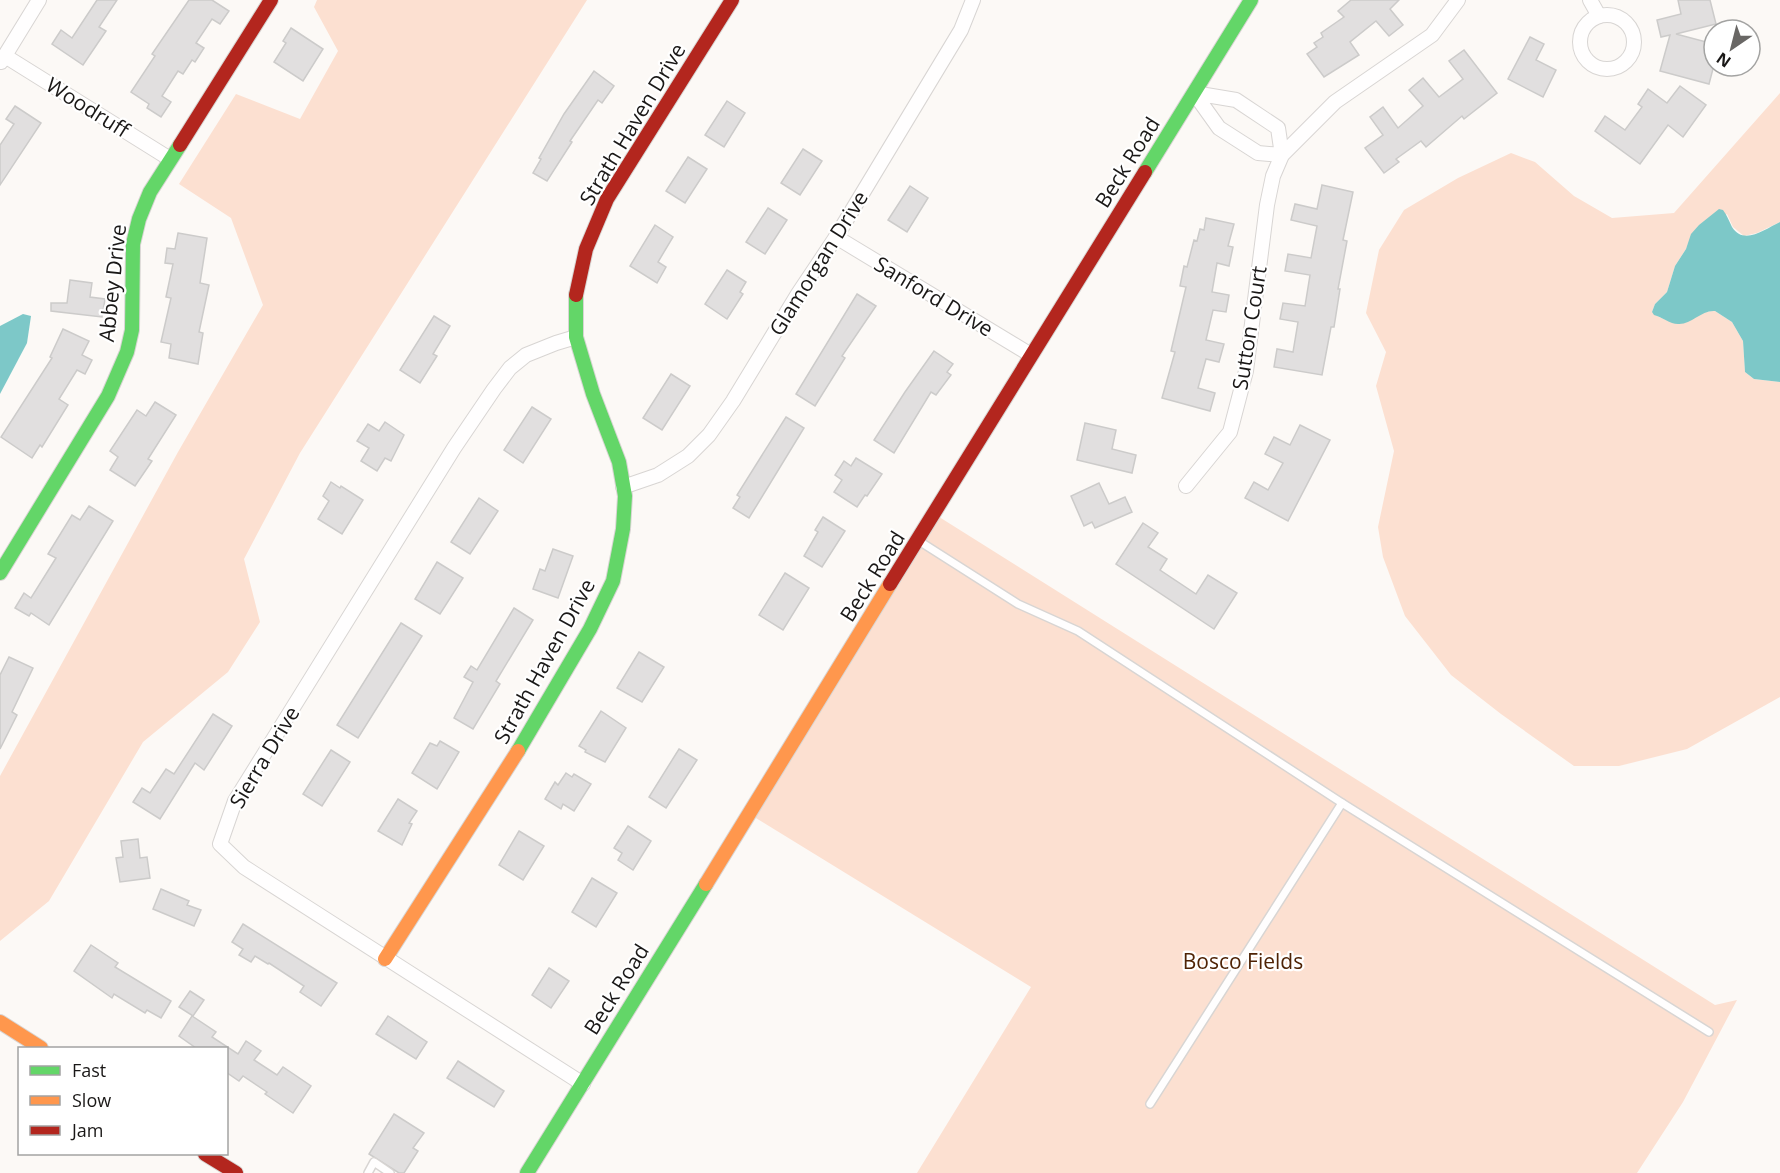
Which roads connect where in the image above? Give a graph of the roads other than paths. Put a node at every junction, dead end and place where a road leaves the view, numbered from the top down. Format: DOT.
graph roads {
  1 [pos="39,0"];
  2 [pos="271,0"];
  3 [pos="732,0"];
  4 [pos="973,0"];
  5 [pos="1251,0"];
  6 [pos="1458,0"];
  7 [pos="1590,0"];
  8 [pos="1599,16"];
  9 [pos="2,60"];
  10 [pos="1194,93"];
  11 [pos="1282,155"];
  12 [pos="170,159"];
  13 [pos="836,237"];
  14 [pos="576,337"];
  15 [pos="1031,355"];
  16 [pos="1186,486"];
  17 [pos="624,487"];
  18 [pos="918,541"];
  19 [pos="0,573"];
  20 [pos="1341,803"];
  21 [pos="385,959"];
  22 [pos="0,1022"];
  23 [pos="1709,1032"];
  24 [pos="39,1047"];
  25 [pos="583,1084"];
  26 [pos="1150,1104"];
  27 [pos="207,1155"];
  28 [pos="236,1173"];
  29 [pos="368,1173"];
  30 [pos="390,1173"];
  31 [pos="528,1173"];
  1 -- 9 [label="street"];
  2 -- 12 [label="street, Abbey Drive"];
  3 -- 14 [label="street, Strath Haven Drive"];
  4 -- 13 [label="street, Glamorgan Drive"];
  5 -- 10 [label="street, Beck Road"];
  6 -- 11 [label="street, Sutton Court"];
  7 -- 8 [label="street"];
  8 -- 8 [label="street"];
  9 -- 12 [label="street, Woodruff"];
  10 -- 11 [label="street"];
  10 -- 11 [label="street"];
  10 -- 15 [label="street, Beck Road"];
  11 -- 16 [label="street, Sutton Court"];
  12 -- 19 [label="street, Abbey Drive"];
  13 -- 15 [label="street, Sanford Drive"];
  13 -- 17 [label="street, Glamorgan Drive"];
  14 -- 17 [label="street, Strath Haven Drive"];
  14 -- 21 [label="street, Sierra Drive"];
  15 -- 18 [label="street, Beck Road"];
  17 -- 21 [label="street, Strath Haven Drive"];
  18 -- 20 [label="lane"];
  18 -- 25 [label="street, Beck Road"];
  20 -- 23 [label="lane"];
  20 -- 26 [label="lane"];
  21 -- 25 [label="street, Sierra Drive"];
  22 -- 24 [label="street"];
  25 -- 31 [label="street, Beck Road"];
  27 -- 28 [label="street"];
  29 -- 30 [label="lane"];
}
